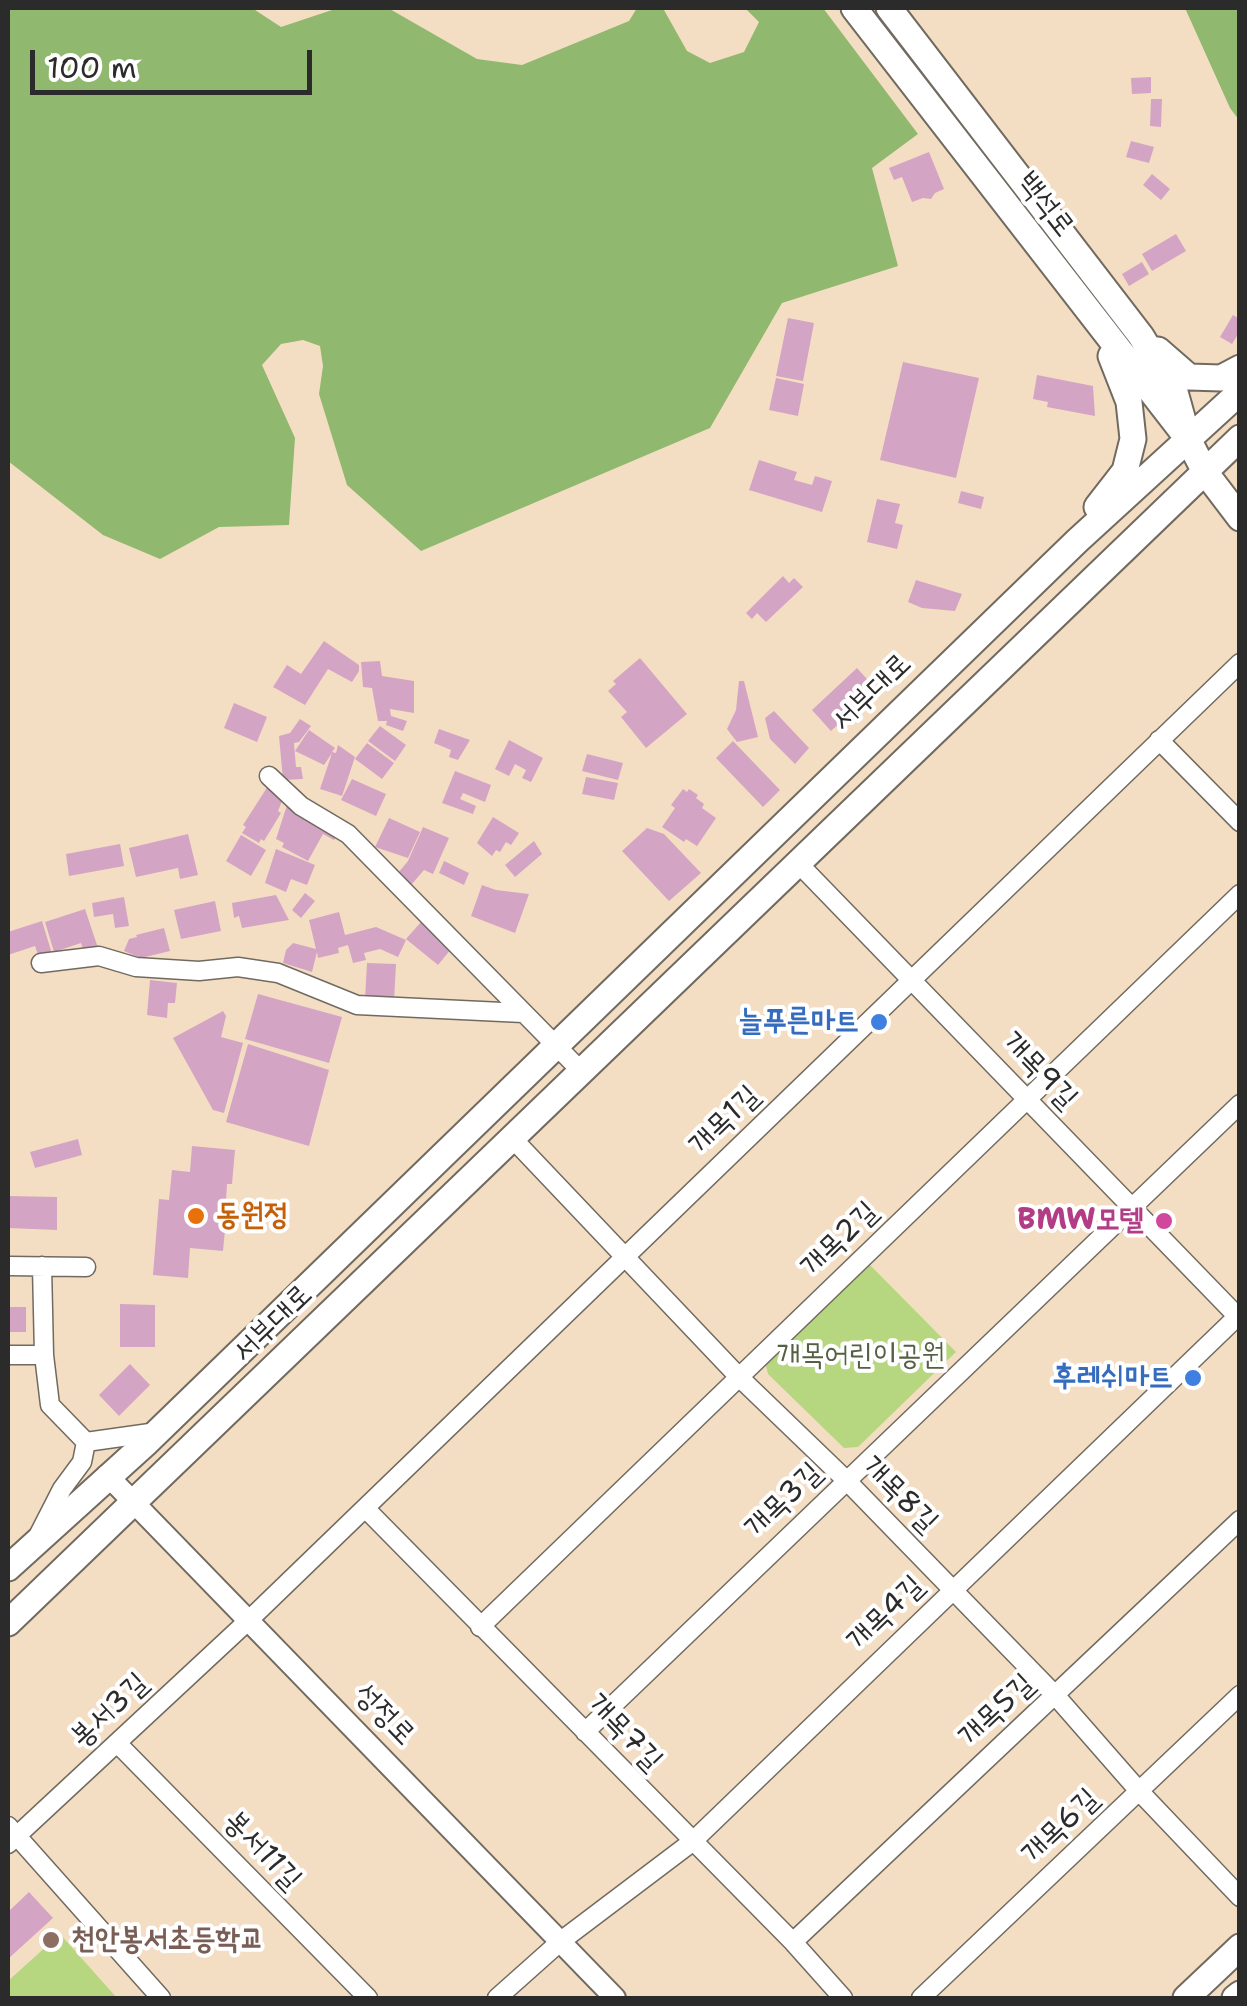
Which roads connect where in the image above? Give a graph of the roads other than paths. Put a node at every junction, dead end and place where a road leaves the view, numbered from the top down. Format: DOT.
graph roads {
  1 [pos="854,8"];
  2 [pos="889,8"];
  3 [pos="1098,326"];
  4 [pos="1142,336"];
  5 [pos="1240,368"];
  6 [pos="1240,392"];
  7 [pos="1240,438"];
  8 [pos="1188,439"];
  9 [pos="1205,472"];
  10 [pos="1240,518"];
  11 [pos="1076,541"];
  12 [pos="1240,663"];
  13 [pos="1159,740"];
  14 [pos="269,776"];
  15 [pos="1240,822"];
  16 [pos="797,862"];
  17 [pos="1240,894"];
  18 [pos="41,963"];
  19 [pos="912,978"];
  20 [pos="524,1014"];
  21 [pos="553,1045"];
  22 [pos="582,1072"];
  23 [pos="1026,1097"];
  24 [pos="1240,1104"];
  25 [pos="513,1140"];
  26 [pos="1133,1208"];
  27 [pos="624,1258"];
  28 [pos="8,1266"];
  29 [pos="42,1266"];
  30 [pos="86,1267"];
  31 [pos="1239,1317"];
  32 [pos="8,1354"];
  33 [pos="44,1355"];
  34 [pos="740,1377"];
  35 [pos="157,1432"];
  36 [pos="86,1442"];
  37 [pos="108,1475"];
  38 [pos="846,1480"];
  39 [pos="134,1502"];
  40 [pos="365,1508"];
  41 [pos="1240,1520"];
  42 [pos="34,1543"];
  43 [pos="8,1568"];
  44 [pos="953,1588"];
  45 [pos="250,1619"];
  46 [pos="8,1623"];
  47 [pos="480,1627"];
  48 [pos="1055,1695"];
  49 [pos="1240,1695"];
  50 [pos="585,1732"];
  51 [pos="117,1743"];
  52 [pos="1139,1791"];
  53 [pos="10,1835"];
  54 [pos="692,1842"];
  55 [pos="1240,1896"];
  56 [pos="561,1942"];
  57 [pos="792,1942"];
  58 [pos="1240,1947"];
  59 [pos="161,1998"];
  60 [pos="368,1998"];
  61 [pos="497,1998"];
  62 [pos="615,1998"];
  63 [pos="843,1998"];
  64 [pos="920,1998"];
  65 [pos="1186,1998"];
  1 -- 3 [label="main road, 백석로"];
  2 -- 4 [label="main road, 백석로"];
  3 -- 8 [label="main road, 백석로"];
  3 -- 11 [label="main road"];
  4 -- 5 [label="main road"];
  4 -- 8 [label="main road, 백석로"];
  6 -- 8 [label="main road, 서부대로"];
  7 -- 9 [label="main road, 서부대로"];
  8 -- 9 [label="main road, 백석로"];
  8 -- 11 [label="main road, 서부대로"];
  9 -- 10 [label="main road, 백석로"];
  9 -- 16 [label="main road, 서부대로"];
  11 -- 21 [label="main road, 서부대로"];
  12 -- 13 [label="street, 개목1길"];
  13 -- 15 [label="street"];
  13 -- 19 [label="street, 개목1길"];
  14 -- 20 [label="street"];
  16 -- 19 [label="street, 개목9길"];
  16 -- 22 [label="main road, 서부대로"];
  17 -- 23 [label="street, 개목2길"];
  18 -- 20 [label="street"];
  19 -- 23 [label="street, 개목9길"];
  19 -- 27 [label="street, 개목1길"];
  20 -- 21 [label="street"];
  21 -- 22 [label="street"];
  21 -- 35 [label="main road, 서부대로"];
  22 -- 25 [label="main road, 서부대로"];
  23 -- 26 [label="street, 개목9길"];
  23 -- 34 [label="street, 개목2길"];
  24 -- 26 [label="street, 개목3길"];
  25 -- 27 [label="street, 개목8길"];
  25 -- 39 [label="main road, 서부대로"];
  26 -- 31 [label="street, 개목9길"];
  26 -- 38 [label="street, 개목3길"];
  27 -- 34 [label="street, 개목8길"];
  27 -- 40 [label="street, 개목1길"];
  28 -- 29 [label="street"];
  29 -- 30 [label="street"];
  29 -- 33 [label="street"];
  31 -- 44 [label="street, 개목4길"];
  32 -- 33 [label="street"];
  33 -- 36 [label="street"];
  34 -- 38 [label="street, 개목8길"];
  34 -- 47 [label="street, 개목2길"];
  35 -- 36 [label="street"];
  35 -- 37 [label="main road, 서부대로"];
  36 -- 42 [label="street"];
  37 -- 39 [label="street, 성정로"];
  37 -- 42 [label="main road, 서부대로"];
  38 -- 44 [label="street, 개목8길"];
  38 -- 50 [label="street, 개목3길"];
  39 -- 45 [label="street, 성정로"];
  39 -- 46 [label="main road, 서부대로"];
  40 -- 45 [label="street, 개목1길"];
  40 -- 47 [label="street, 개목7길"];
  41 -- 48 [label="street, 개목5길"];
  42 -- 43 [label="main road, 서부대로"];
  44 -- 48 [label="street, 개목8길"];
  44 -- 54 [label="street, 개목4길"];
  45 -- 51 [label="street, 봉서3길"];
  45 -- 56 [label="street, 성정로"];
  47 -- 50 [label="street, 개목7길"];
  48 -- 52 [label="street, 개목8길"];
  48 -- 57 [label="street, 개목5길"];
  49 -- 52 [label="street, 개목6길"];
  50 -- 54 [label="street, 개목7길"];
  51 -- 53 [label="street, 봉서3길"];
  51 -- 60 [label="street, 봉서11길"];
  52 -- 55 [label="street, 개목8길"];
  52 -- 64 [label="street, 개목6길"];
  53 -- 59 [label="street"];
  54 -- 56 [label="street, 개목4길"];
  54 -- 57 [label="street, 개목7길"];
  56 -- 61 [label="street, 개목4길"];
  56 -- 62 [label="street, 성정로"];
  57 -- 63 [label="street, 개목7길"];
  58 -- 65 [label="main road"];
}
